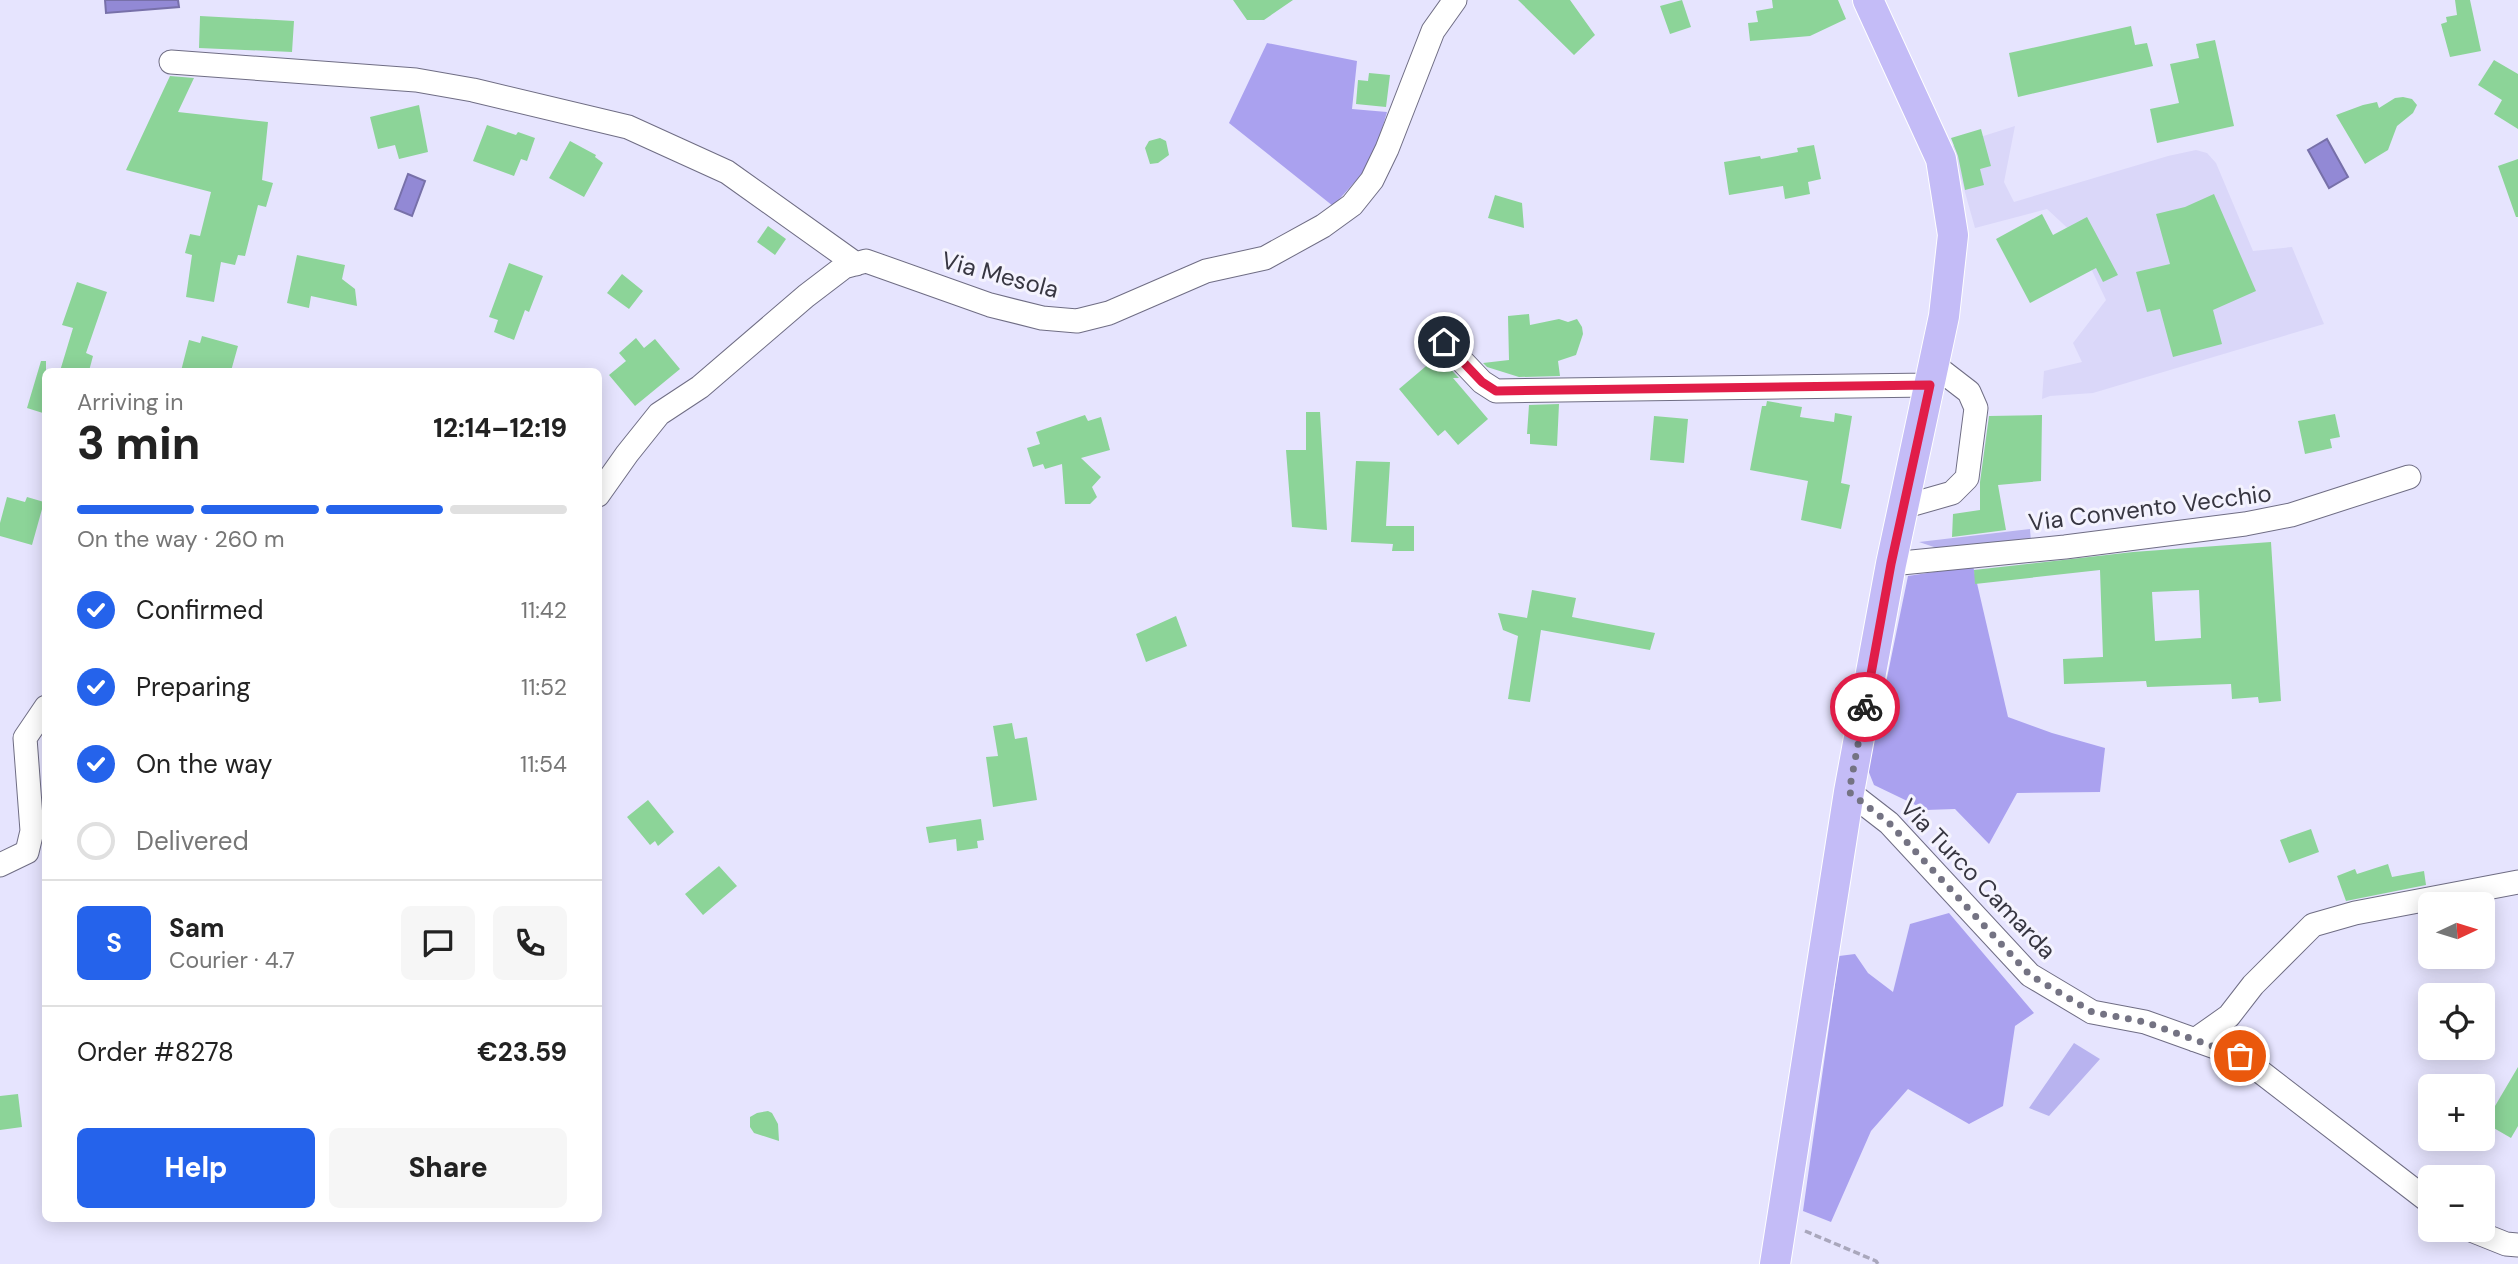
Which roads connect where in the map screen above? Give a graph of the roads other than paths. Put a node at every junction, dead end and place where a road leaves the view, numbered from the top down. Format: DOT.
graph roads {
  1 [pos="1455,0"];
  2 [pos="1868,0"];
  3 [pos="171,62"];
  4 [pos="856,264"];
  5 [pos="1444,342"];
  6 [pos="1932,375"];
  7 [pos="2409,477"];
  8 [pos="602,489"];
  9 [pos="1903,507"];
  10 [pos="1891,564"];
  11 [pos="42,713"];
  12 [pos="1849,792"];
  13 [pos="0,865"];
  14 [pos="2518,882"];
  15 [pos="2195,1040"];
  16 [pos="2418,1193"];
  17 [pos="2495,1240"];
  18 [pos="2518,1245"];
  19 [pos="1775,1264"];
  1 -- 4 [label="street, Via Mesola"];
  2 -- 6 [label="main road"];
  3 -- 4 [label="street"];
  4 -- 8 [label="street"];
  5 -- 6 [label="street"];
  6 -- 9 [label="main road"];
  6 -- 9 [label="street"];
  7 -- 10 [label="street, Via Convento Vecchio"];
  9 -- 10 [label="main road"];
  10 -- 12 [label="main road"];
  11 -- 13 [label="street"];
  12 -- 15 [label="street, Via Turco Camarda"];
  12 -- 19 [label="main road"];
  14 -- 15 [label="street"];
  15 -- 16 [label="street, Via Turco Camarda"];
  17 -- 18 [label="street"];
}
